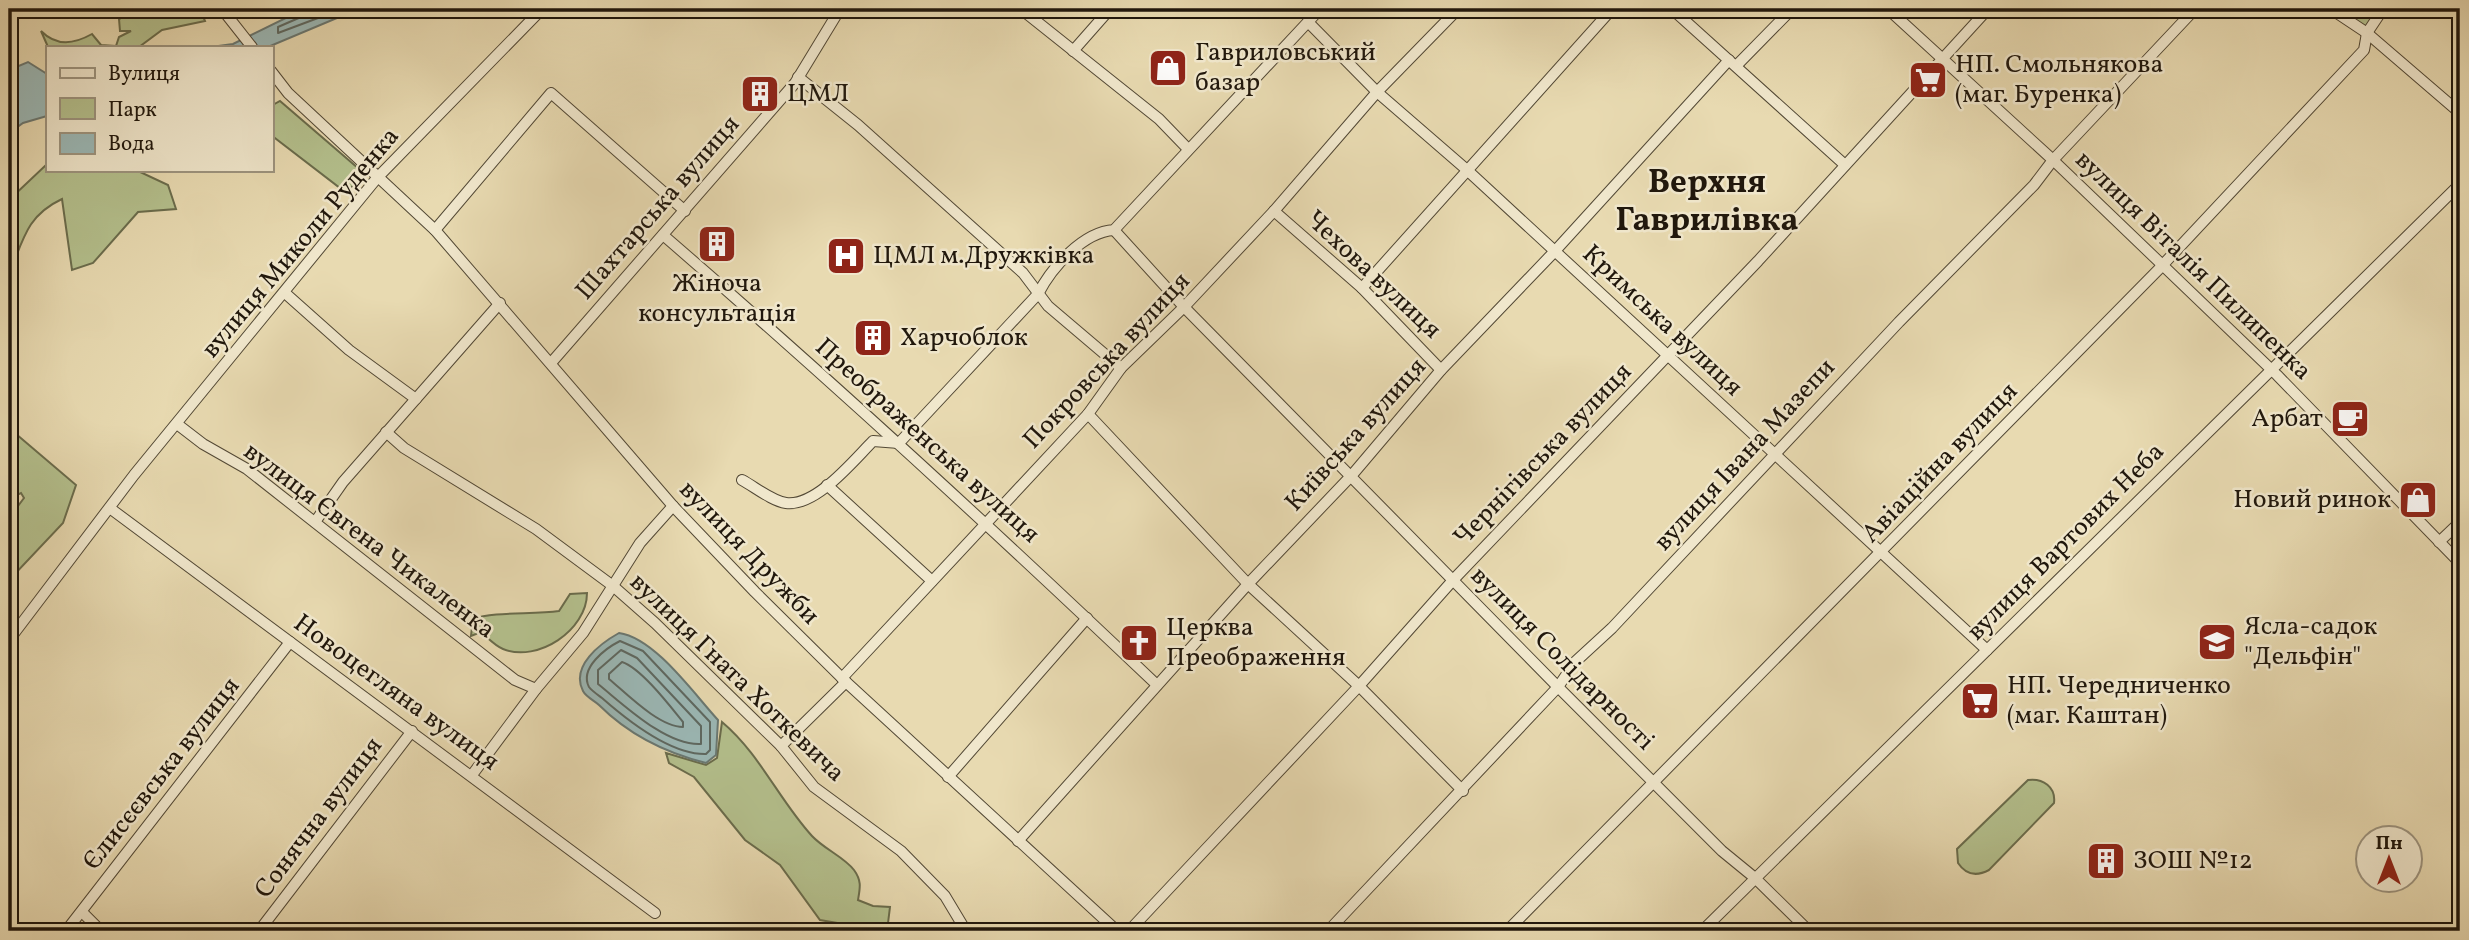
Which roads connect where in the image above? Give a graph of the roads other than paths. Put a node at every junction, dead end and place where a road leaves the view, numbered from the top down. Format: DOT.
graph roads {
  1 [pos="223,9"];
  2 [pos="542,9"];
  3 [pos="839,9"];
  4 [pos="1021,9"];
  5 [pos="1110,9"];
  6 [pos="1320,9"];
  7 [pos="1458,9"];
  8 [pos="1612,9"];
  9 [pos="1672,9"];
  10 [pos="1792,9"];
  11 [pos="1888,9"];
  12 [pos="1989,9"];
  13 [pos="2195,9"];
  14 [pos="2330,9"];
  15 [pos="2382,9"];
  16 [pos="1308,22"];
  17 [pos="2367,33"];
  18 [pos="251,46"];
  19 [pos="1073,51"];
  20 [pos="1941,60"];
  21 [pos="1733,63"];
  22 [pos="273,74"];
  23 [pos="799,77"];
  24 [pos="1377,92"];
  25 [pos="2460,113"];
  26 [pos="1188,149"];
  27 [pos="2053,160"];
  28 [pos="1845,165"];
  29 [pos="1467,170"];
  30 [pos="377,178"];
  31 [pos="2460,184"];
  32 [pos="685,211"];
  33 [pos="1274,211"];
  34 [pos="435,230"];
  35 [pos="1114,230"];
  36 [pos="663,235"];
  37 [pos="1555,251"];
  38 [pos="2162,266"];
  39 [pos="1362,288"];
  40 [pos="285,293"];
  41 [pos="1038,294"];
  42 [pos="500,303"];
  43 [pos="1184,307"];
  44 [pos="1667,355"];
  45 [pos="551,363"];
  46 [pos="1121,368"];
  47 [pos="2270,369"];
  48 [pos="1441,370"];
  49 [pos="416,400"];
  50 [pos="1088,414"];
  51 [pos="177,424"];
  52 [pos="386,432"];
  53 [pos="899,443"];
  54 [pos="1774,453"];
  55 [pos="1352,475"];
  56 [pos="742,480"];
  57 [pos="827,485"];
  58 [pos="673,506"];
  59 [pos="108,512"];
  60 [pos="315,522"];
  61 [pos="986,522"];
  62 [pos="2460,522"];
  63 [pos="2439,542"];
  64 [pos="1883,552"];
  65 [pos="2460,563"];
  66 [pos="1454,579"];
  67 [pos="932,581"];
  68 [pos="1248,584"];
  69 [pos="613,586"];
  70 [pos="1087,618"];
  71 [pos="9,640"];
  72 [pos="290,642"];
  73 [pos="1987,650"];
  74 [pos="844,680"];
  75 [pos="1157,685"];
  76 [pos="1359,686"];
  77 [pos="1559,687"];
  78 [pos="536,689"];
  79 [pos="412,731"];
  80 [pos="781,746"];
  81 [pos="472,775"];
  82 [pos="948,777"];
  83 [pos="1653,781"];
  84 [pos="1463,791"];
  85 [pos="1017,841"];
  86 [pos="1755,878"];
  87 [pos="82,912"];
  88 [pos="654,913"];
  89 [pos="66,931"];
  90 [pos="101,931"];
  91 [pos="259,931"];
  92 [pos="966,931"];
  93 [pos="1117,931"];
  94 [pos="1129,931"];
  95 [pos="1328,931"];
  96 [pos="1507,931"];
  97 [pos="1702,931"];
  98 [pos="1809,931"];
  1 -- 18 [label="street"];
  2 -- 30 [label="street, вулиця Миколи Руденка"];
  3 -- 23 [label="street, Шахтарська вулиця"];
  4 -- 19 [label="street"];
  5 -- 19 [label="street"];
  6 -- 16 [label="street"];
  7 -- 24 [label="street, Покровська вулиця"];
  8 -- 29 [label="street"];
  9 -- 21 [label="street"];
  10 -- 21 [label="street, Київська вулиця"];
  11 -- 20 [label="street, вулиця Віталія Пилипенка"];
  12 -- 20 [label="street, Чернігівська вулиця"];
  13 -- 27 [label="street, вулиця Івана Мазепи"];
  14 -- 17 [label="street"];
  15 -- 17 [label="street, Авіаційна вулиця"];
  16 -- 24 [label="street, Кримська вулиця"];
  16 -- 26 [label="street"];
  17 -- 25 [label="street"];
  17 -- 38 [label="street, Авіаційна вулиця"];
  19 -- 26 [label="street"];
  20 -- 27 [label="street, вулиця Віталія Пилипенка"];
  20 -- 28 [label="street, Чернігівська вулиця"];
  21 -- 28 [label="street"];
  21 -- 37 [label="street, Київська вулиця"];
  22 -- 30 [label="street, вулиця Дружби"];
  23 -- 32 [label="street, Шахтарська вулиця"];
  23 -- 41 [label="street"];
  24 -- 29 [label="street, Кримська вулиця"];
  24 -- 33 [label="street, Покровська вулиця"];
  26 -- 35 [label="street"];
  27 -- 38 [label="street, вулиця Віталія Пилипенка"];
  27 -- 54 [label="street, вулиця Івана Мазепи"];
  28 -- 44 [label="street, Чернігівська вулиця"];
  29 -- 37 [label="street, Кримська вулиця"];
  29 -- 39 [label="street"];
  30 -- 34 [label="street, вулиця Дружби"];
  30 -- 40 [label="street, вулиця Миколи Руденка"];
  31 -- 47 [label="street, вулиця Вартових Неба"];
  32 -- 34 [label="street"];
  32 -- 36 [label="street, Шахтарська вулиця"];
  33 -- 39 [label="street, Чехова вулиця"];
  33 -- 43 [label="street, Покровська вулиця"];
  34 -- 42 [label="street, вулиця Дружби"];
  35 -- 41 [label="street"];
  35 -- 43 [label="street, вулиця Солідарності"];
  36 -- 45 [label="street, Шахтарська вулиця"];
  36 -- 53 [label="street, Преображенська вулиця"];
  37 -- 44 [label="street, Кримська вулиця"];
  37 -- 48 [label="street, Київська вулиця"];
  38 -- 47 [label="street, вулиця Віталія Пилипенка"];
  38 -- 64 [label="street, Авіаційна вулиця"];
  39 -- 48 [label="street, Чехова вулиця"];
  40 -- 49 [label="street"];
  40 -- 51 [label="street, вулиця Миколи Руденка"];
  41 -- 46 [label="street"];
  41 -- 53 [label="street"];
  42 -- 45 [label="street, вулиця Дружби"];
  42 -- 49 [label="street"];
  43 -- 46 [label="street, Покровська вулиця"];
  43 -- 55 [label="street, вулиця Солідарності"];
  44 -- 54 [label="street, Кримська вулиця"];
  44 -- 66 [label="street, Чернігівська вулиця"];
  45 -- 58 [label="street, вулиця Дружби"];
  46 -- 50 [label="street, Покровська вулиця"];
  47 -- 63 [label="street, вулиця Віталія Пилипенка"];
  47 -- 73 [label="street, вулиця Вартових Неба"];
  48 -- 55 [label="street, Київська вулиця"];
  49 -- 52 [label="street"];
  50 -- 61 [label="street, Покровська вулиця"];
  50 -- 68 [label="street"];
  51 -- 59 [label="street, вулиця Миколи Руденка"];
  51 -- 60 [label="street, вулиця Євгена Чикаленка"];
  52 -- 60 [label="street"];
  52 -- 69 [label="street, вулиця Гната Хоткевича"];
  53 -- 57 [label="street"];
  53 -- 61 [label="street, Преображенська вулиця"];
  54 -- 64 [label="street, Кримська вулиця"];
  54 -- 77 [label="street, вулиця Івана Мазепи"];
  55 -- 66 [label="street, вулиця Солідарності"];
  55 -- 68 [label="street, Київська вулиця"];
  56 -- 57 [label="street"];
  57 -- 67 [label="street"];
  58 -- 69 [label="street"];
  58 -- 74 [label="street, вулиця Дружби"];
  59 -- 71 [label="street, вулиця Миколи Руденка"];
  59 -- 72 [label="street, Новоцегляна вулиця"];
  60 -- 78 [label="street, вулиця Євгена Чикаленка"];
  61 -- 67 [label="street, Покровська вулиця"];
  61 -- 70 [label="street, Преображенська вулиця"];
  62 -- 63 [label="street"];
  63 -- 65 [label="street, вулиця Віталія Пилипенка"];
  64 -- 73 [label="street, Кримська вулиця"];
  64 -- 83 [label="street, Авіаційна вулиця"];
  66 -- 76 [label="street, Чернігівська вулиця"];
  66 -- 77 [label="street, вулиця Солідарності"];
  67 -- 74 [label="street, Покровська вулиця"];
  68 -- 75 [label="street, Київська вулиця"];
  68 -- 76 [label="street"];
  69 -- 78 [label="street"];
  69 -- 80 [label="street, вулиця Гната Хоткевича"];
  70 -- 75 [label="street, Преображенська вулиця"];
  70 -- 82 [label="street"];
  72 -- 79 [label="street, Новоцегляна вулиця"];
  72 -- 87 [label="street, Єлисєєвська вулиця"];
  73 -- 86 [label="street, вулиця Вартових Неба"];
  74 -- 80 [label="street, Покровська вулиця"];
  74 -- 82 [label="street, вулиця Дружби"];
  75 -- 85 [label="street, Київська вулиця"];
  76 -- 84 [label="street"];
  76 -- 94 [label="street, Чернігівська вулиця"];
  77 -- 83 [label="street, вулиця Солідарності"];
  77 -- 84 [label="street, вулиця Івана Мазепи"];
  78 -- 81 [label="street"];
  79 -- 81 [label="street, Новоцегляна вулиця"];
  79 -- 91 [label="street, Сонячна вулиця"];
  80 -- 92 [label="street, вулиця Гната Хоткевича"];
  81 -- 88 [label="street, Новоцегляна вулиця"];
  82 -- 85 [label="street, вулиця Дружби"];
  83 -- 86 [label="street, вулиця Солідарності"];
  83 -- 96 [label="street, Авіаційна вулиця"];
  84 -- 95 [label="street, вулиця Івана Мазепи"];
  85 -- 93 [label="street, вулиця Дружби"];
  86 -- 97 [label="street, вулиця Вартових Неба"];
  86 -- 98 [label="street, вулиця Солідарності"];
  87 -- 89 [label="street, Єлисєєвська вулиця"];
  87 -- 90 [label="street"];
}
